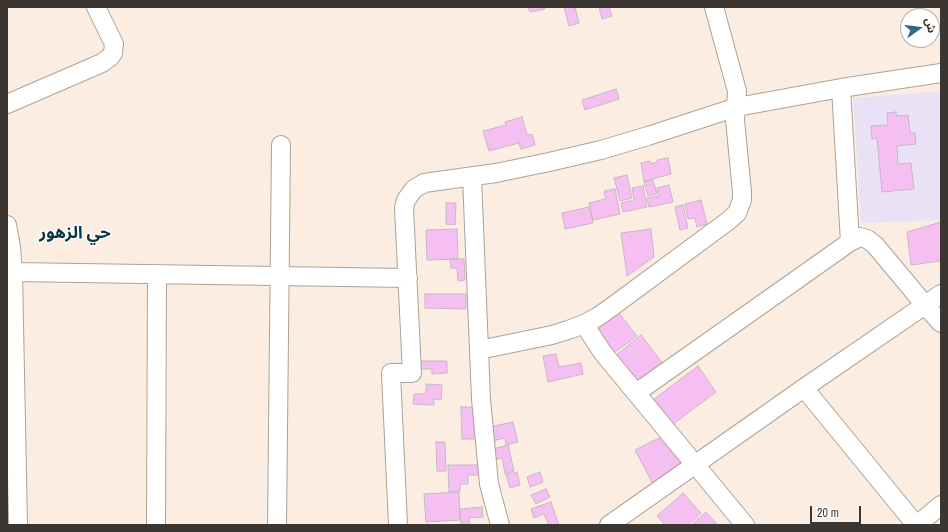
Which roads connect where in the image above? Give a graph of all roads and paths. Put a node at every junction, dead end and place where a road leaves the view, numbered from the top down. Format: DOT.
graph roads {
  1 [pos="96,7"];
  2 [pos="714,7"];
  3 [pos="941,73"];
  4 [pos="841,88"];
  5 [pos="7,104"];
  6 [pos="737,107"];
  7 [pos="281,145"];
  8 [pos="472,177"];
  9 [pos="7,225"];
  10 [pos="850,242"];
  11 [pos="13,272"];
  12 [pos="157,274"];
  13 [pos="279,276"];
  14 [pos="408,278"];
  15 [pos="941,294"];
  16 [pos="925,305"];
  17 [pos="941,323"];
  18 [pos="584,324"];
  19 [pos="479,350"];
  20 [pos="804,388"];
  21 [pos="636,393"];
  22 [pos="695,465"];
  23 [pos="941,505"];
  24 [pos="18,525"];
  25 [pos="156,525"];
  26 [pos="277,525"];
  27 [pos="398,525"];
  28 [pos="500,525"];
  29 [pos="609,525"];
  30 [pos="746,525"];
  31 [pos="917,525"];
  1 -- 5 [label="street"];
  2 -- 6 [label="street"];
  3 -- 4 [label="street"];
  4 -- 6 [label="street"];
  4 -- 10 [label="street"];
  6 -- 8 [label="street"];
  6 -- 18 [label="street"];
  7 -- 13 [label="street"];
  8 -- 14 [label="street"];
  8 -- 19 [label="street"];
  9 -- 11 [label="street"];
  10 -- 16 [label="street"];
  10 -- 21 [label="street"];
  11 -- 12 [label="street"];
  11 -- 24 [label="street"];
  12 -- 13 [label="street"];
  12 -- 25 [label="street"];
  13 -- 14 [label="street"];
  13 -- 26 [label="street"];
  14 -- 27 [label="street"];
  15 -- 16 [label="street"];
  16 -- 17 [label="street"];
  16 -- 20 [label="street"];
  18 -- 19 [label="street"];
  18 -- 21 [label="street"];
  19 -- 28 [label="street"];
  20 -- 22 [label="street"];
  20 -- 31 [label="street"];
  21 -- 22 [label="street"];
  22 -- 29 [label="street"];
  22 -- 30 [label="street"];
  23 -- 31 [label="street"];
}
